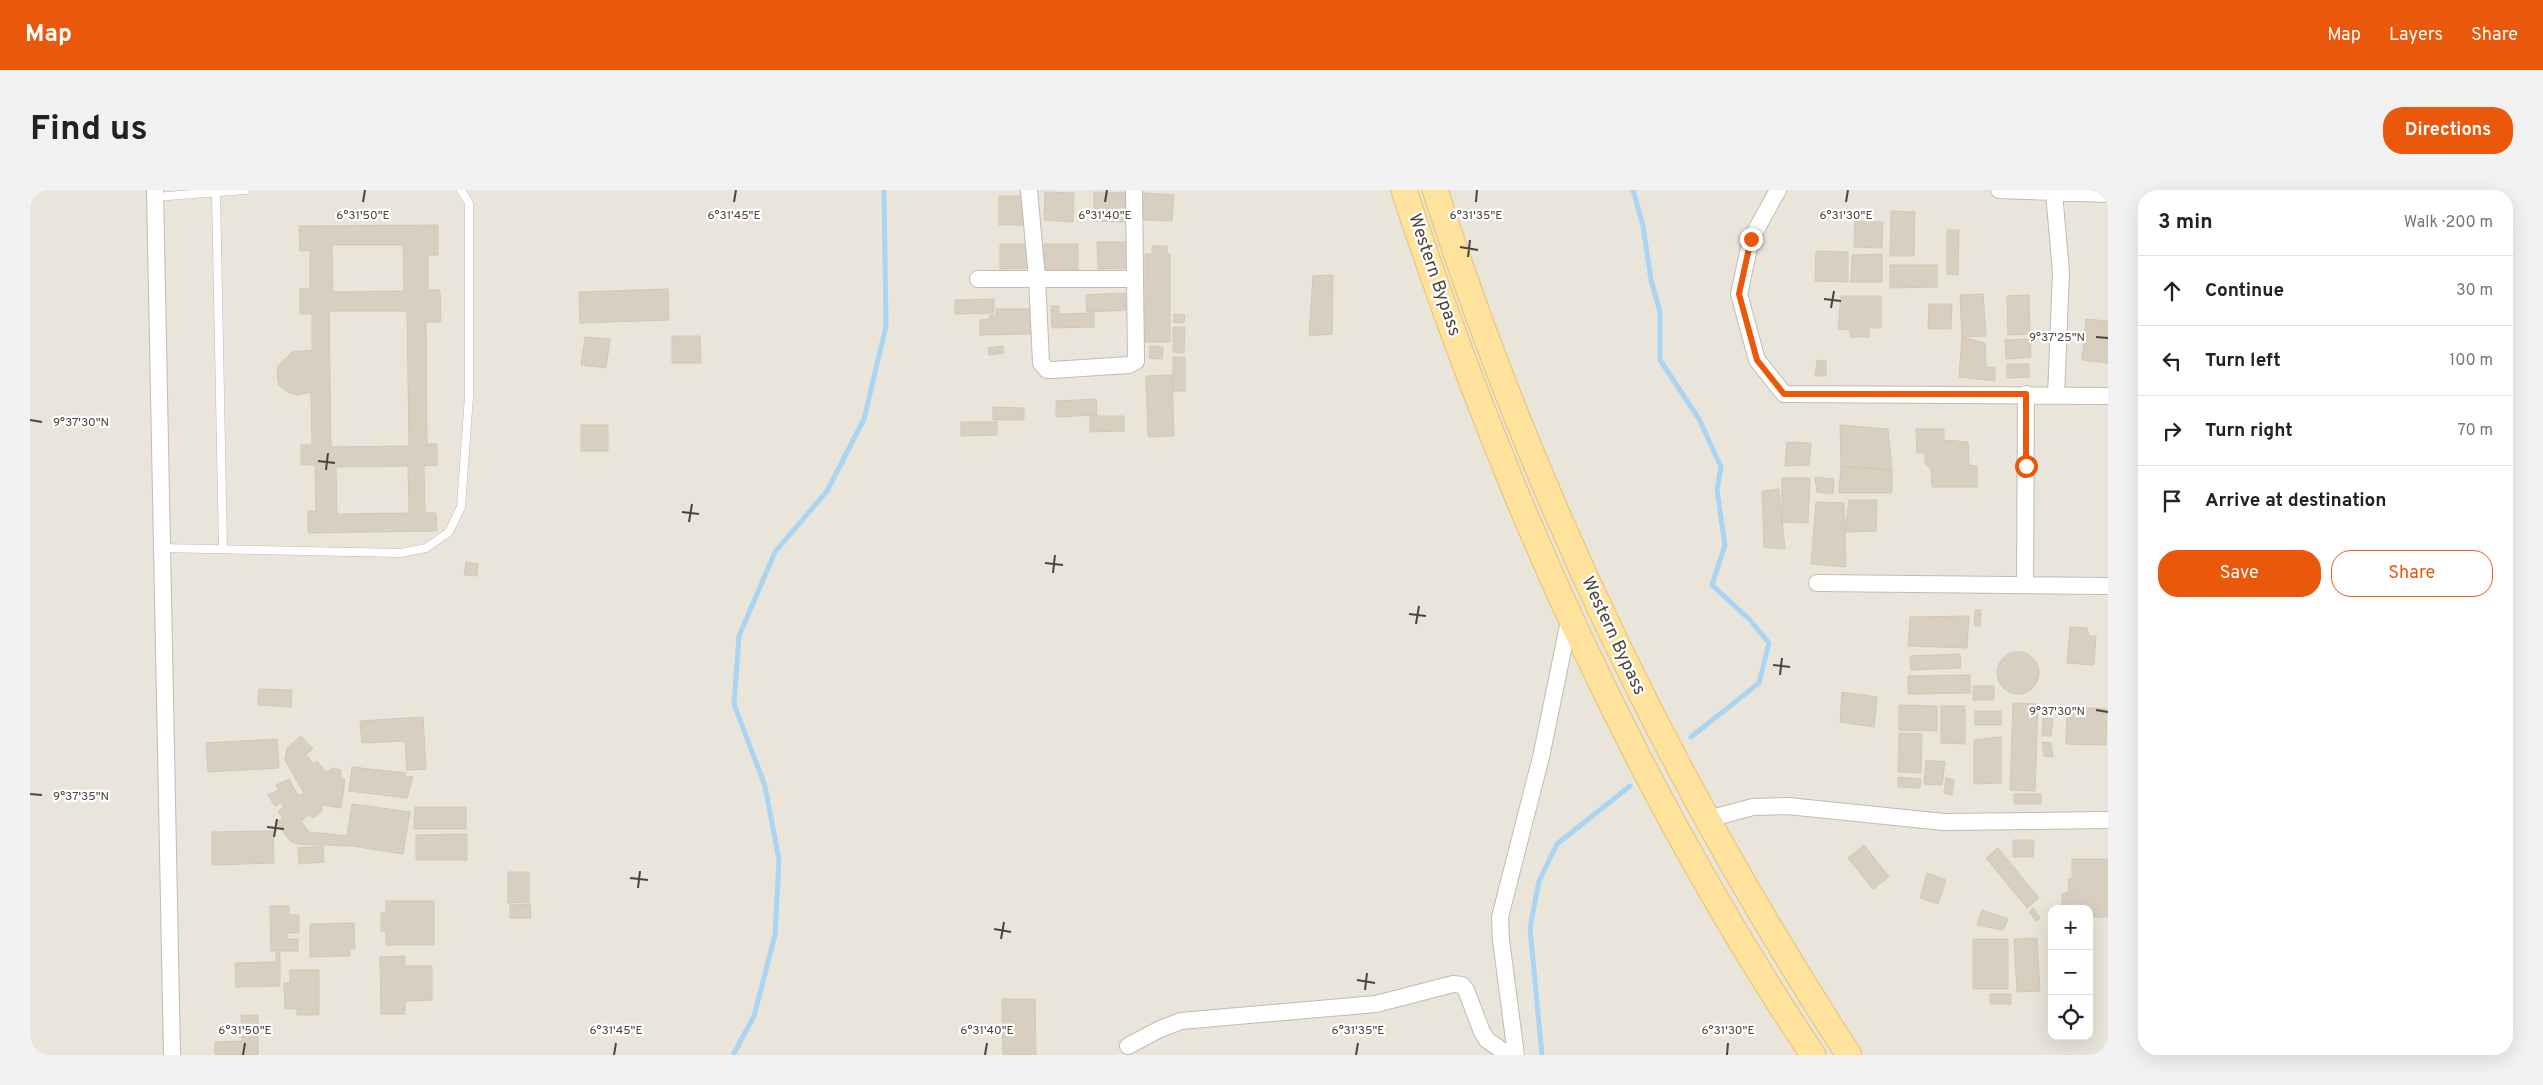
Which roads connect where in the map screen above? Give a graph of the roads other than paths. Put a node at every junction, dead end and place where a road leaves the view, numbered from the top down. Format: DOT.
graph roads {
  1 [pos="245,190"];
  2 [pos="461,190"];
  3 [pos="1029,190"];
  4 [pos="1134,190"];
  5 [pos="1404,190"];
  6 [pos="1435,190"];
  7 [pos="1778,190"];
  8 [pos="1999,190"];
  9 [pos="216,192"];
  10 [pos="2054,193"];
  11 [pos="155,194"];
  12 [pos="2108,194"];
  13 [pos="1037,278"];
  14 [pos="978,279"];
  15 [pos="1135,279"];
  16 [pos="2026,394"];
  17 [pos="2056,396"];
  18 [pos="2108,396"];
  19 [pos="162,548"];
  20 [pos="223,549"];
  21 [pos="1817,583"];
  22 [pos="2025,585"];
  23 [pos="2108,586"];
  24 [pos="1570,614"];
  25 [pos="1708,819"];
  26 [pos="2108,820"];
  27 [pos="1128,1046"];
  28 [pos="172,1055"];
  29 [pos="1509,1055"];
  30 [pos="1516,1055"];
  31 [pos="1813,1055"];
  32 [pos="1849,1055"];
  1 -- 9 [label="lane"];
  2 -- 20 [label="lane"];
  3 -- 13 [label="street"];
  4 -- 15 [label="street"];
  5 -- 24 [label="main road, Western Bypass"];
  6 -- 25 [label="main road, Western Bypass"];
  7 -- 16 [label="street"];
  8 -- 10 [label="street"];
  9 -- 11 [label="lane"];
  9 -- 20 [label="lane"];
  10 -- 12 [label="street"];
  10 -- 17 [label="street"];
  11 -- 19 [label="street"];
  13 -- 14 [label="street"];
  13 -- 15 [label="street"];
  13 -- 15 [label="street"];
  16 -- 17 [label="street"];
  16 -- 22 [label="street"];
  17 -- 18 [label="street"];
  19 -- 20 [label="lane"];
  19 -- 28 [label="street"];
  21 -- 22 [label="street"];
  22 -- 23 [label="street"];
  24 -- 30 [label="street"];
  24 -- 31 [label="main road, Western Bypass"];
  25 -- 26 [label="street"];
  25 -- 32 [label="main road, Western Bypass"];
  27 -- 29 [label="street"];
}
